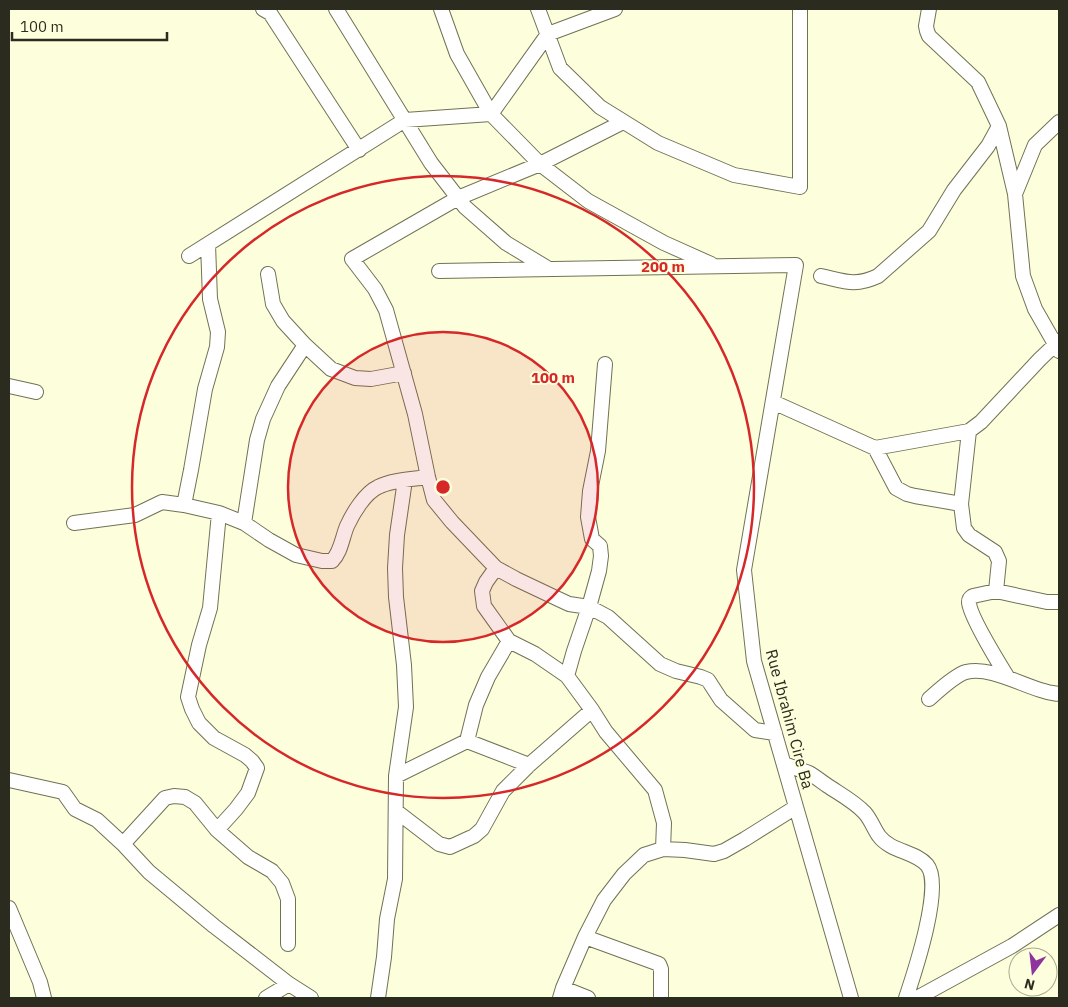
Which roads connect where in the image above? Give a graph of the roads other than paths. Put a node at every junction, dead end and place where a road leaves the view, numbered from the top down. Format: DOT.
graph roads {
  1 [pos="336,9"];
  2 [pos="441,9"];
  3 [pos="538,9"];
  4 [pos="615,9"];
  5 [pos="800,9"];
  6 [pos="929,9"];
  7 [pos="270,10"];
  8 [pos="548,34"];
  9 [pos="491,114"];
  10 [pos="405,120"];
  11 [pos="623,122"];
  12 [pos="1059,122"];
  13 [pos="999,126"];
  14 [pos="359,150"];
  15 [pos="540,164"];
  16 [pos="1015,194"];
  17 [pos="458,198"];
  18 [pos="208,244"];
  19 [pos="189,256"];
  20 [pos="716,266"];
  21 [pos="549,269"];
  22 [pos="439,271"];
  23 [pos="268,274"];
  24 [pos="821,276"];
  25 [pos="304,345"];
  26 [pos="1058,346"];
  27 [pos="605,364"];
  28 [pos="404,372"];
  29 [pos="9,386"];
  30 [pos="36,392"];
  31 [pos="773,402"];
  32 [pos="969,432"];
  33 [pos="875,448"];
  34 [pos="428,477"];
  35 [pos="405,480"];
  36 [pos="961,504"];
  37 [pos="184,505"];
  38 [pos="219,513"];
  39 [pos="74,523"];
  40 [pos="244,523"];
  41 [pos="496,568"];
  42 [pos="996,591"];
  43 [pos="1059,602"];
  44 [pos="589,607"];
  45 [pos="509,641"];
  46 [pos="567,676"];
  47 [pos="1008,678"];
  48 [pos="1059,694"];
  49 [pos="929,699"];
  50 [pos="592,710"];
  51 [pos="774,733"];
  52 [pos="467,741"];
  53 [pos="784,764"];
  54 [pos="529,765"];
  55 [pos="396,776"];
  56 [pos="9,780"];
  57 [pos="796,807"];
  58 [pos="396,811"];
  59 [pos="217,830"];
  60 [pos="124,844"];
  61 [pos="663,849"];
  62 [pos="9,908"];
  63 [pos="1059,915"];
  64 [pos="585,937"];
  65 [pos="288,944"];
  66 [pos="289,984"];
  67 [pos="562,993"];
  68 [pos="44,998"];
  69 [pos="266,998"];
  70 [pos="311,998"];
  71 [pos="378,998"];
  72 [pos="588,998"];
  73 [pos="661,998"];
  74 [pos="851,998"];
  75 [pos="906,998"];
  76 [pos="917,998"];
  1 -- 10 [label="street"];
  2 -- 9 [label="street"];
  3 -- 8 [label="street"];
  4 -- 8 [label="street"];
  5 -- 11 [label="street"];
  6 -- 13 [label="street"];
  7 -- 14 [label="street"];
  8 -- 9 [label="street"];
  8 -- 11 [label="street"];
  9 -- 10 [label="street"];
  9 -- 15 [label="street"];
  10 -- 14 [label="street"];
  10 -- 17 [label="street"];
  11 -- 15 [label="street"];
  12 -- 16 [label="street"];
  13 -- 16 [label="street"];
  13 -- 24 [label="street"];
  14 -- 18 [label="street"];
  15 -- 17 [label="street"];
  15 -- 20 [label="street"];
  16 -- 26 [label="street"];
  17 -- 21 [label="street"];
  17 -- 28 [label="street"];
  18 -- 19 [label="street"];
  18 -- 37 [label="street"];
  20 -- 21 [label="street"];
  20 -- 31 [label="street, Rue Ibrahim Cire Ba"];
  21 -- 22 [label="street"];
  23 -- 25 [label="street"];
  25 -- 28 [label="street"];
  25 -- 40 [label="street"];
  26 -- 32 [label="street"];
  27 -- 44 [label="street"];
  28 -- 34 [label="street"];
  29 -- 30 [label="street"];
  31 -- 33 [label="street"];
  31 -- 51 [label="street, Rue Ibrahim Cire Ba"];
  32 -- 33 [label="street"];
  32 -- 36 [label="street"];
  33 -- 36 [label="street"];
  34 -- 35 [label="street"];
  34 -- 41 [label="street"];
  35 -- 40 [label="street"];
  35 -- 55 [label="street"];
  36 -- 42 [label="street"];
  37 -- 38 [label="street"];
  37 -- 39 [label="street"];
  38 -- 40 [label="street"];
  38 -- 59 [label="street"];
  41 -- 44 [label="street"];
  41 -- 45 [label="street"];
  42 -- 43 [label="street"];
  42 -- 47 [label="street"];
  44 -- 46 [label="street"];
  44 -- 51 [label="street"];
  45 -- 46 [label="street"];
  45 -- 52 [label="street"];
  46 -- 50 [label="street"];
  47 -- 48 [label="street"];
  47 -- 49 [label="street"];
  50 -- 54 [label="street"];
  50 -- 61 [label="street"];
  51 -- 53 [label="street, Rue Ibrahim Cire Ba"];
  52 -- 54 [label="street"];
  52 -- 55 [label="street"];
  53 -- 57 [label="street, Rue Ibrahim Cire Ba"];
  53 -- 75 [label="street"];
  54 -- 58 [label="street"];
  55 -- 58 [label="street"];
  56 -- 60 [label="street"];
  57 -- 61 [label="street"];
  57 -- 74 [label="street, Rue Ibrahim Cire Ba"];
  58 -- 71 [label="street"];
  59 -- 60 [label="street"];
  59 -- 65 [label="street"];
  60 -- 66 [label="street"];
  61 -- 64 [label="street"];
  62 -- 68 [label="street"];
  63 -- 76 [label="street"];
  64 -- 67 [label="street"];
  64 -- 73 [label="street"];
  66 -- 69 [label="street"];
  66 -- 70 [label="street"];
  67 -- 72 [label="street"];
}
